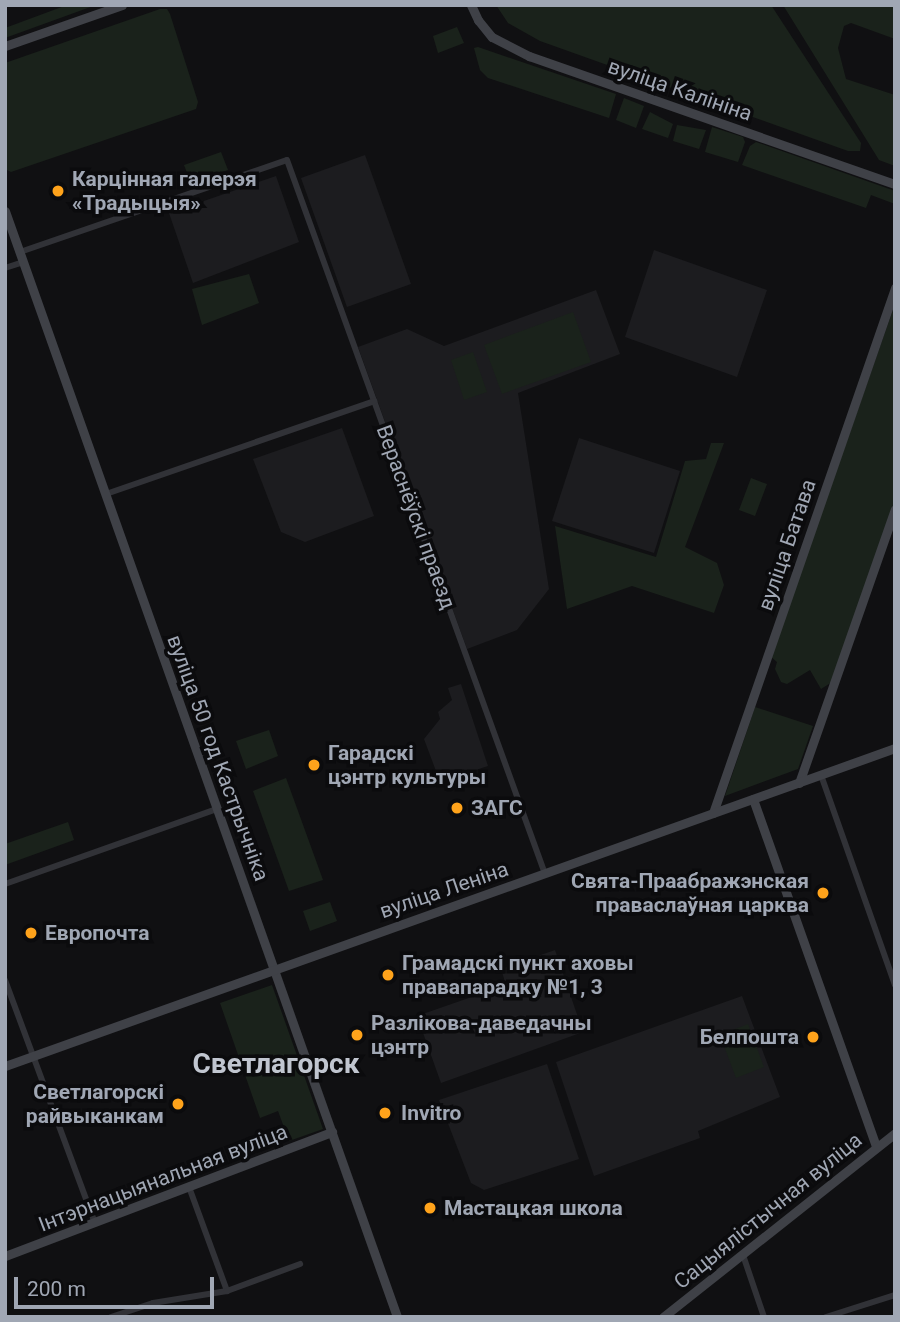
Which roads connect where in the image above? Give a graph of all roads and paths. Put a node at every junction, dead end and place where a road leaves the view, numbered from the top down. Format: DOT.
graph roads {
  1 [pos="122,5"];
  2 [pos="471,5"];
  3 [pos="5,46"];
  4 [pos="895,184"];
  5 [pos="5,211"];
  6 [pos="22,257"];
  7 [pos="5,268"];
  8 [pos="895,288"];
  9 [pos="374,401"];
  10 [pos="106,494"];
  11 [pos="895,509"];
  12 [pos="895,748"];
  13 [pos="821,775"];
  14 [pos="799,783"];
  15 [pos="753,799"];
  16 [pos="217,809"];
  17 [pos="713,814"];
  18 [pos="545,874"];
  19 [pos="5,884"];
  20 [pos="274,968"];
  21 [pos="5,980"];
  22 [pos="895,985"];
  23 [pos="32,1056"];
  24 [pos="5,1066"];
  25 [pos="332,1132"];
  26 [pos="895,1133"];
  27 [pos="876,1147"];
  28 [pos="189,1187"];
  29 [pos="95,1223"];
  30 [pos="743,1255"];
  31 [pos="5,1256"];
  32 [pos="300,1264"];
  33 [pos="227,1291"];
  34 [pos="895,1295"];
  35 [pos="111,1317"];
  36 [pos="397,1317"];
  37 [pos="663,1317"];
  38 [pos="764,1317"];
  39 [pos="826,1317"];
  1 -- 3 [label="street"];
  2 -- 4 [label="street, вуліца Калініна"];
  5 -- 6 [label="street, вуліца 50 год Кастрычніка"];
  6 -- 7 [label="street"];
  6 -- 9 [label="street, Вераснёўскі праезд"];
  6 -- 10 [label="street, вуліца 50 год Кастрычніка"];
  8 -- 17 [label="street, вуліца Батава"];
  9 -- 10 [label="street"];
  9 -- 18 [label="street, Вераснёўскі праезд"];
  10 -- 16 [label="street, вуліца 50 год Кастрычніка"];
  11 -- 14 [label="street"];
  12 -- 13 [label="street, вуліца Леніна"];
  13 -- 14 [label="street, вуліца Леніна"];
  13 -- 22 [label="street"];
  14 -- 15 [label="street, вуліца Леніна"];
  15 -- 17 [label="street, вуліца Леніна"];
  15 -- 27 [label="street"];
  16 -- 19 [label="street"];
  16 -- 20 [label="street, вуліца 50 год Кастрычніка"];
  17 -- 18 [label="street, вуліца Леніна"];
  18 -- 20 [label="street, вуліца Леніна"];
  20 -- 23 [label="street, вуліца Леніна"];
  20 -- 25 [label="street, вуліца 50 год Кастрычніка"];
  21 -- 23 [label="street"];
  23 -- 24 [label="street, вуліца Леніна"];
  23 -- 29 [label="street"];
  25 -- 28 [label="street, Інтэрнацыянальная вуліца"];
  25 -- 36 [label="street, вуліца 50 год Кастрычніка"];
  26 -- 27 [label="street, Сацыялістычная вуліца"];
  27 -- 30 [label="street, Сацыялістычная вуліца"];
  28 -- 29 [label="street, Інтэрнацыянальная вуліца"];
  28 -- 33 [label="street"];
  29 -- 31 [label="street, Інтэрнацыянальная вуліца"];
  30 -- 37 [label="street, Сацыялістычная вуліца"];
  30 -- 38 [label="street"];
  32 -- 33 [label="street"];
  33 -- 35 [label="street"];
  34 -- 39 [label="street"];
}
